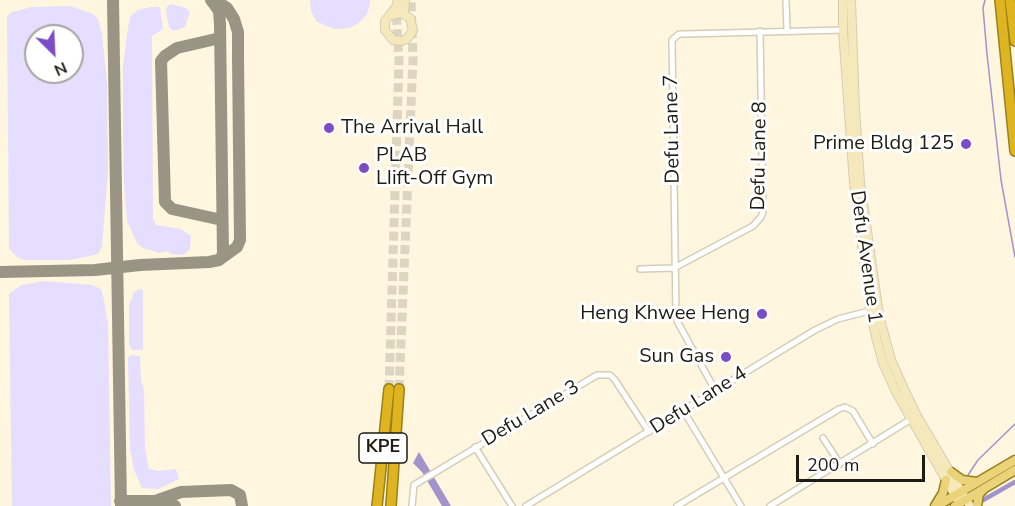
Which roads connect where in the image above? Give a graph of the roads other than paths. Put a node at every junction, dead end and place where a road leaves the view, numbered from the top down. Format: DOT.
graph roads {
  1 [pos="398,0"];
  2 [pos="405,0"];
  3 [pos="786,0"];
  4 [pos="843,0"];
  5 [pos="851,0"];
  6 [pos="1000,0"];
  7 [pos="1010,0"];
  8 [pos="404,13"];
  9 [pos="391,15"];
  10 [pos="847,30"];
  11 [pos="760,31"];
  12 [pos="787,31"];
  13 [pos="1015,41"];
  14 [pos="1015,151"];
  15 [pos="675,267"];
  16 [pos="640,268"];
  17 [pos="874,309"];
  18 [pos="715,390"];
  19 [pos="683,410"];
  20 [pos="914,418"];
  21 [pos="649,432"];
  22 [pos="823,438"];
  23 [pos="873,444"];
  24 [pos="475,447"];
  25 [pos="1015,460"];
  26 [pos="840,464"];
  27 [pos="1015,470"];
  28 [pos="951,472"];
  29 [pos="724,478"];
  30 [pos="946,480"];
  31 [pos="981,485"];
  32 [pos="961,501"];
  33 [pos="377,506"];
  34 [pos="391,506"];
  35 [pos="411,506"];
  36 [pos="512,506"];
  37 [pos="526,506"];
  38 [pos="677,506"];
  39 [pos="741,506"];
  40 [pos="770,506"];
  41 [pos="936,506"];
  42 [pos="977,506"];
  1 -- 9 [label="main road"];
  2 -- 8 [label="main road"];
  3 -- 12 [label="street"];
  4 -- 10 [label="main road, Defu Avenue 1"];
  5 -- 10 [label="main road, Defu Avenue 1"];
  6 -- 14 [label="highway"];
  7 -- 13 [label="highway"];
  8 -- 9 [label="main road"];
  8 -- 9 [label="main road"];
  10 -- 12 [label="street, Defu Lane 7"];
  10 -- 17 [label="main road, Defu Avenue 1"];
  11 -- 12 [label="street, Defu Lane 7"];
  11 -- 15 [label="street, Defu Lane 8"];
  11 -- 15 [label="street, Defu Lane 7"];
  15 -- 16 [label="street"];
  15 -- 18 [label="street, Defu Lane 7"];
  17 -- 18 [label="street, Defu Lane 4"];
  17 -- 20 [label="main road, Defu Avenue 1"];
  18 -- 19 [label="street, Defu Lane 4"];
  19 -- 21 [label="street, Defu Lane 4"];
  19 -- 29 [label="street"];
  20 -- 23 [label="street"];
  20 -- 28 [label="main road, Defu Avenue 1"];
  20 -- 30 [label="main road, Defu Avenue 1"];
  21 -- 24 [label="street, Defu Lane 3"];
  21 -- 37 [label="street, Defu Lane 4"];
  22 -- 26 [label="street"];
  23 -- 26 [label="street"];
  23 -- 29 [label="street"];
  24 -- 35 [label="street, Defu Lane 3"];
  24 -- 36 [label="street"];
  25 -- 31 [label="main road"];
  26 -- 40 [label="street"];
  27 -- 31 [label="main road"];
  28 -- 31 [label="main road"];
  28 -- 32 [label="main road, Defu Avenue 1"];
  29 -- 38 [label="street"];
  29 -- 39 [label="street"];
  30 -- 32 [label="main road, Defu Avenue 1"];
  30 -- 41 [label="main road"];
  31 -- 32 [label="main road"];
  31 -- 42 [label="main road"];
  32 -- 41 [label="main road"];
  33 -- 34 [label="highway, KPE"];
}
